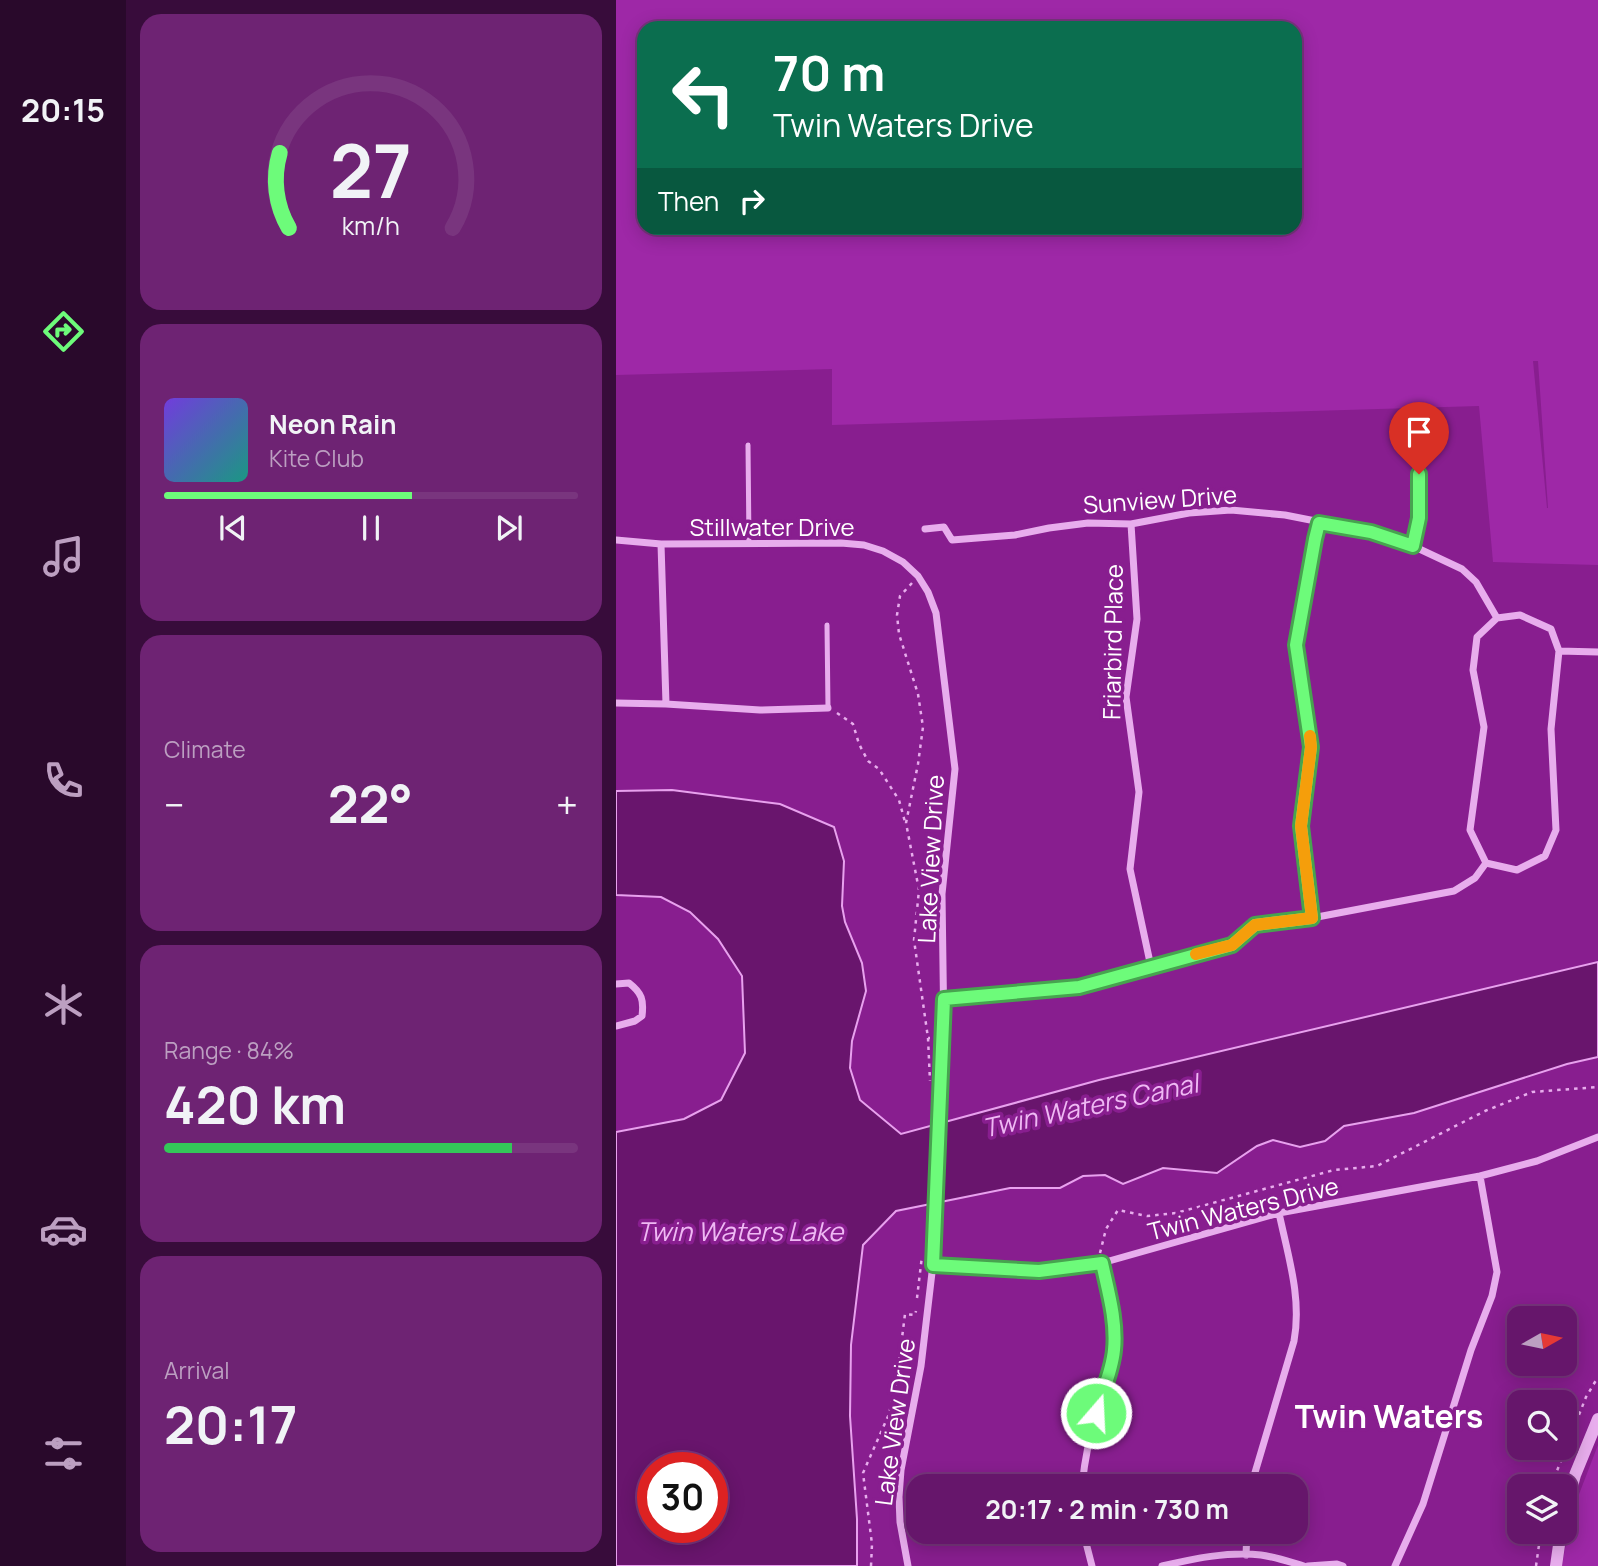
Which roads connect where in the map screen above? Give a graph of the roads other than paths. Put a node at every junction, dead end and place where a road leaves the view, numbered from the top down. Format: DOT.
graph roads {
  1 [pos="748,445"];
  2 [pos="1419,474"];
  3 [pos="1319,523"];
  4 [pos="1131,524"];
  5 [pos="925,528"];
  6 [pos="616,540"];
  7 [pos="661,544"];
  8 [pos="749,544"];
  9 [pos="1413,546"];
  10 [pos="918,576"];
  11 [pos="1497,618"];
  12 [pos="827,625"];
  13 [pos="1559,651"];
  14 [pos="1598,652"];
  15 [pos="616,703"];
  16 [pos="666,704"];
  17 [pos="828,708"];
  18 [pos="1486,863"];
  19 [pos="1312,918"];
  20 [pos="1151,967"];
  21 [pos="616,984"];
  22 [pos="944,999"];
  23 [pos="616,1026"];
  24 [pos="1598,1137"];
  25 [pos="1480,1176"];
  26 [pos="1279,1213"];
  27 [pos="1102,1263"];
  28 [pos="933,1265"];
  29 [pos="1598,1419"];
  30 [pos="1083,1474"];
  31 [pos="1254,1474"];
  32 [pos="1576,1474"];
  33 [pos="1086,1544"];
  34 [pos="1246,1544"];
  35 [pos="1559,1544"];
  36 [pos="1246,1555"];
  37 [pos="908,1566"];
  38 [pos="1092,1566"];
  39 [pos="1161,1566"];
  40 [pos="1306,1566"];
  41 [pos="1343,1566"];
  42 [pos="1395,1566"];
  43 [pos="1556,1566"];
  1 -- 8 [label="lane"];
  2 -- 9 [label="lane"];
  3 -- 4 [label="street, Sunview Drive"];
  3 -- 9 [label="street, Sunview Drive"];
  3 -- 19 [label="street"];
  4 -- 5 [label="street, Sunview Drive"];
  4 -- 20 [label="street, Friarbird Place"];
  6 -- 7 [label="street, Stillwater Drive"];
  7 -- 8 [label="street, Stillwater Drive"];
  7 -- 16 [label="street"];
  8 -- 10 [label="street, Stillwater Drive"];
  9 -- 11 [label="street, Sunview Drive"];
  10 -- 22 [label="street, Lake View Drive"];
  11 -- 13 [label="street"];
  11 -- 18 [label="street"];
  12 -- 17 [label="lane"];
  13 -- 14 [label="street"];
  13 -- 18 [label="street"];
  15 -- 16 [label="street"];
  16 -- 17 [label="street"];
  18 -- 19 [label="street"];
  19 -- 20 [label="street"];
  20 -- 22 [label="street"];
  21 -- 23 [label="street"];
  22 -- 28 [label="street, Lake View Drive"];
  24 -- 25 [label="street, Twin Waters Drive"];
  25 -- 26 [label="street, Twin Waters Drive"];
  25 -- 42 [label="street"];
  26 -- 27 [label="street, Twin Waters Drive"];
  26 -- 31 [label="street"];
  27 -- 28 [label="street, Twin Waters Drive"];
  27 -- 30 [label="street"];
  28 -- 37 [label="street, Lake View Drive"];
  29 -- 32 [label="street"];
  33 -- 38 [label="street"];
  34 -- 36 [label="street"];
  35 -- 43 [label="street"];
  36 -- 39 [label="street"];
  36 -- 40 [label="street"];
  40 -- 41 [label="street"];
}
